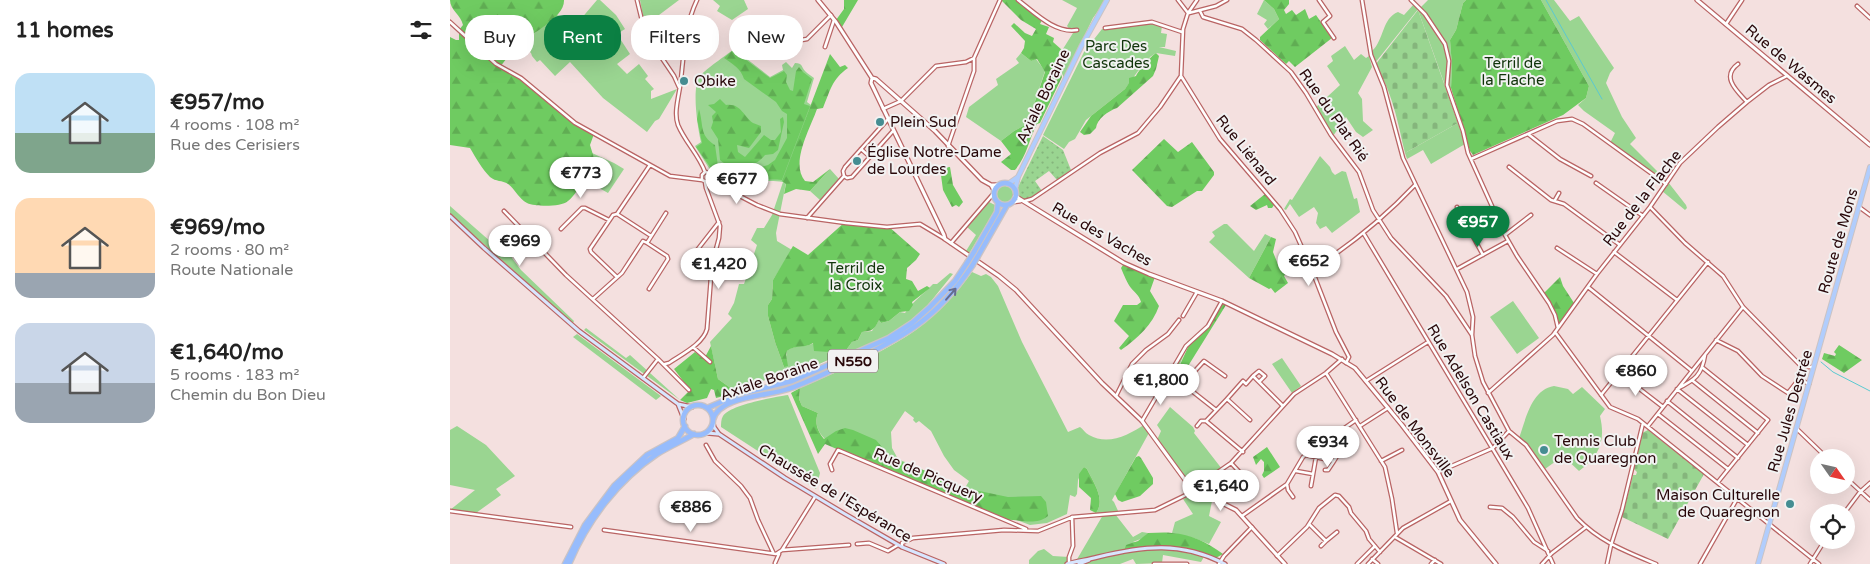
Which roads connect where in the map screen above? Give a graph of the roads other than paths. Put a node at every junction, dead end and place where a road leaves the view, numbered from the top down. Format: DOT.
graph roads {
  1 [pos="637,0"];
  2 [pos="697,0"];
  3 [pos="818,0"];
  4 [pos="1000,0"];
  5 [pos="1018,0"];
  6 [pos="1107,0"];
  7 [pos="1178,0"];
  8 [pos="1197,0"];
  9 [pos="1227,0"];
  10 [pos="1319,0"];
  11 [pos="1362,0"];
  12 [pos="1697,0"];
  13 [pos="1742,0"];
  14 [pos="1412,1"];
  15 [pos="1857,6"];
  16 [pos="1200,10"];
  17 [pos="1188,13"];
  18 [pos="832,15"];
  19 [pos="1870,18"];
  20 [pos="834,20"];
  21 [pos="450,22"];
  22 [pos="1726,24"];
  23 [pos="1104,28"];
  24 [pos="1077,30"];
  25 [pos="1182,32"];
  26 [pos="1334,38"];
  27 [pos="803,40"];
  28 [pos="825,47"];
  29 [pos="974,58"];
  30 [pos="1738,64"];
  31 [pos="1181,76"];
  32 [pos="1787,76"];
  33 [pos="872,78"];
  34 [pos="680,89"];
  35 [pos="901,101"];
  36 [pos="1747,102"];
  37 [pos="883,109"];
  38 [pos="888,118"];
  39 [pos="894,130"];
  40 [pos="1527,134"];
  41 [pos="1870,145"];
  42 [pos="948,146"];
  43 [pos="861,149"];
  44 [pos="870,157"];
  45 [pos="1471,159"];
  46 [pos="650,165"];
  47 [pos="1509,166"];
  48 [pos="1870,167"];
  49 [pos="705,172"];
  50 [pos="844,176"];
  51 [pos="1018,176"];
  52 [pos="1591,176"];
  53 [pos="704,181"];
  54 [pos="711,181"];
  55 [pos="1596,183"];
  56 [pos="1008,184"];
  57 [pos="1666,184"];
  58 [pos="991,185"];
  59 [pos="999,185"];
  60 [pos="1415,185"];
  61 [pos="1015,190"];
  62 [pos="994,192"];
  63 [pos="1559,193"];
  64 [pos="1016,196"];
  65 [pos="988,199"];
  66 [pos="1555,200"];
  67 [pos="1021,201"];
  68 [pos="997,202"];
  69 [pos="1012,202"];
  70 [pos="1007,205"];
  71 [pos="1457,207"];
  72 [pos="1650,207"];
  73 [pos="1859,207"];
  74 [pos="504,211"];
  75 [pos="666,213"];
  76 [pos="617,214"];
  77 [pos="1531,215"];
  78 [pos="1870,215"];
  79 [pos="450,216"];
  80 [pos="1643,216"];
  81 [pos="807,218"];
  82 [pos="609,220"];
  83 [pos="1380,220"];
  84 [pos="719,222"];
  85 [pos="560,229"];
  86 [pos="1364,234"];
  87 [pos="649,235"];
  88 [pos="1505,235"];
  89 [pos="945,239"];
  90 [pos="1508,241"];
  91 [pos="645,242"];
  92 [pos="951,243"];
  93 [pos="1620,245"];
  94 [pos="1557,248"];
  95 [pos="1614,252"];
  96 [pos="694,254"];
  97 [pos="1482,255"];
  98 [pos="1708,262"];
  99 [pos="1457,269"];
  100 [pos="1312,270"];
  101 [pos="1597,274"];
  102 [pos="617,277"];
  103 [pos="1588,287"];
  104 [pos="648,289"];
  105 [pos="1198,291"];
  106 [pos="593,299"];
  107 [pos="1222,301"];
  108 [pos="1677,301"];
  109 [pos="1742,307"];
  110 [pos="1183,316"];
  111 [pos="1179,320"];
  112 [pos="1827,321"];
  113 [pos="1557,330"];
  114 [pos="1472,335"];
  115 [pos="1648,336"];
  116 [pos="1716,340"];
  117 [pos="1428,342"];
  118 [pos="693,347"];
  119 [pos="1706,353"];
  120 [pos="658,358"];
  121 [pos="1342,360"];
  122 [pos="710,362"];
  123 [pos="663,363"];
  124 [pos="1346,363"];
  125 [pos="1802,367"];
  126 [pos="1814,367"];
  127 [pos="1703,368"];
  128 [pos="1692,371"];
  129 [pos="1326,373"];
  130 [pos="1619,373"];
  131 [pos="1225,376"];
  132 [pos="1253,376"];
  133 [pos="643,378"];
  134 [pos="1799,379"];
  135 [pos="1366,381"];
  136 [pos="1165,382"];
  137 [pos="1259,382"];
  138 [pos="1693,382"];
  139 [pos="1183,384"];
  140 [pos="1810,384"];
  141 [pos="1677,389"];
  142 [pos="688,390"];
  143 [pos="1488,393"];
  144 [pos="1601,395"];
  145 [pos="1116,396"];
  146 [pos="1227,399"];
  147 [pos="1667,401"];
  148 [pos="678,404"];
  149 [pos="1283,406"];
  150 [pos="692,407"];
  151 [pos="1663,407"];
  152 [pos="707,408"];
  153 [pos="1388,408"];
  154 [pos="1216,410"];
  155 [pos="1658,414"];
  156 [pos="684,419"];
  157 [pos="1250,420"];
  158 [pos="1356,420"];
  159 [pos="1142,421"];
  160 [pos="1206,421"];
  161 [pos="713,422"];
  162 [pos="1643,423"];
  163 [pos="685,426"];
  164 [pos="1197,426"];
  165 [pos="1359,426"];
  166 [pos="1648,426"];
  167 [pos="1797,429"];
  168 [pos="1509,431"];
  169 [pos="707,432"];
  170 [pos="1758,433"];
  171 [pos="694,434"];
  172 [pos="719,434"];
  173 [pos="706,445"];
  174 [pos="1748,445"];
  175 [pos="1493,448"];
  176 [pos="1818,449"];
  177 [pos="1402,450"];
  178 [pos="1243,452"];
  179 [pos="1339,452"];
  180 [pos="1306,455"];
  181 [pos="1316,457"];
  182 [pos="1738,458"];
  183 [pos="1334,460"];
  184 [pos="1381,462"];
  185 [pos="1231,463"];
  186 [pos="832,470"];
  187 [pos="1325,470"];
  188 [pos="1728,470"];
  189 [pos="1296,471"];
  190 [pos="1438,472"];
  191 [pos="1313,474"];
  192 [pos="1246,479"];
  193 [pos="1718,482"];
  194 [pos="1870,483"];
  195 [pos="1287,484"];
  196 [pos="1311,486"];
  197 [pos="1855,487"];
  198 [pos="1196,490"];
  199 [pos="1860,492"];
  200 [pos="815,497"];
  201 [pos="1293,497"];
  202 [pos="1738,497"];
  203 [pos="1870,500"];
  204 [pos="1451,501"];
  205 [pos="1851,504"];
  206 [pos="1490,507"];
  207 [pos="450,511"];
  208 [pos="1242,516"];
  209 [pos="1072,518"];
  210 [pos="1770,523"];
  211 [pos="1309,524"];
  212 [pos="570,527"];
  213 [pos="1252,527"];
  214 [pos="1586,527"];
  215 [pos="604,530"];
  216 [pos="1031,531"];
  217 [pos="1337,532"];
  218 [pos="1397,533"];
  219 [pos="1395,537"];
  220 [pos="1326,541"];
  221 [pos="849,544"];
  222 [pos="857,544"];
  223 [pos="1611,545"];
  224 [pos="900,546"];
  225 [pos="1321,546"];
  226 [pos="1375,546"];
  227 [pos="1820,549"];
  228 [pos="782,550"];
  229 [pos="1548,551"];
  230 [pos="1380,552"];
  231 [pos="776,553"];
  232 [pos="1277,556"];
  233 [pos="1550,556"];
  234 [pos="1094,558"];
  235 [pos="1814,558"];
  236 [pos="1372,559"];
  237 [pos="1435,560"];
  238 [pos="1220,563"];
  239 [pos="566,564"];
  240 [pos="569,564"];
  241 [pos="775,564"];
  242 [pos="944,564"];
  243 [pos="1068,564"];
  244 [pos="1079,564"];
  245 [pos="1154,564"];
  246 [pos="1187,564"];
  247 [pos="1225,564"];
  248 [pos="1285,564"];
  249 [pos="1357,564"];
  250 [pos="1368,564"];
  251 [pos="1378,564"];
  252 [pos="1432,564"];
  253 [pos="1441,564"];
  254 [pos="1496,564"];
  255 [pos="1542,564"];
  256 [pos="1553,564"];
  257 [pos="1608,564"];
  258 [pos="1656,564"];
  259 [pos="1700,564"];
  260 [pos="1758,564"];
  261 [pos="1810,564"];
  262 [pos="1819,564"];
  1 -- 34 [label="street"];
  2 -- 34 [label="street"];
  3 -- 18 [label="street"];
  4 -- 29 [label="street"];
  5 -- 24 [label="street"];
  6 -- 51 [label="main road, Axiale Boraine"];
  7 -- 17 [label="street"];
  8 -- 17 [label="street"];
  9 -- 16 [label="street"];
  10 -- 26 [label="street"];
  11 -- 60 [label="street"];
  12 -- 22 [label="street, Rue de Wasmes"];
  13 -- 22 [label="street"];
  14 -- 45 [label="street"];
  15 -- 19 [label="street"];
  16 -- 17 [label="street"];
  16 -- 83 [label="street, Rue du Plat Rié"];
  17 -- 25 [label="street"];
  18 -- 20 [label="street"];
  18 -- 27 [label="street"];
  20 -- 28 [label="street"];
  20 -- 33 [label="street"];
  21 -- 46 [label="street"];
  22 -- 32 [label="street, Rue de Wasmes"];
  23 -- 25 [label="street"];
  25 -- 31 [label="street"];
  29 -- 35 [label="street"];
  29 -- 42 [label="street"];
  30 -- 36 [label="street"];
  31 -- 67 [label="street"];
  31 -- 100 [label="street, Rue Liénard"];
  32 -- 36 [label="street, Rue de la Flache"];
  32 -- 41 [label="street, Rue de Wasmes"];
  33 -- 35 [label="street"];
  33 -- 37 [label="street"];
  34 -- 49 [label="street"];
  35 -- 37 [label="street"];
  35 -- 42 [label="street"];
  36 -- 57 [label="street, Rue de la Flache"];
  37 -- 38 [label="street"];
  38 -- 39 [label="street"];
  38 -- 43 [label="street"];
  39 -- 44 [label="street"];
  39 -- 89 [label="street"];
  40 -- 45 [label="street"];
  40 -- 52 [label="street"];
  40 -- 57 [label="street"];
  42 -- 58 [label="street"];
  43 -- 44 [label="street"];
  43 -- 50 [label="street"];
  44 -- 50 [label="street"];
  45 -- 88 [label="street"];
  46 -- 53 [label="street"];
  46 -- 76 [label="street"];
  47 -- 66 [label="street"];
  48 -- 73 [label="main road, Route de Mons"];
  49 -- 53 [label="street"];
  49 -- 54 [label="street"];
  50 -- 81 [label="street"];
  51 -- 56 [label="main road, Axiale Boraine"];
  51 -- 61 [label="main road, Axiale Boraine"];
  53 -- 54 [label="street"];
  53 -- 84 [label="street"];
  54 -- 81 [label="street"];
  55 -- 80 [label="street"];
  56 -- 59 [label="highway"];
  56 -- 61 [label="highway"];
  57 -- 72 [label="street, Rue de la Flache"];
  58 -- 59 [label="street"];
  58 -- 62 [label="street"];
  59 -- 62 [label="highway"];
  60 -- 83 [label="street"];
  60 -- 99 [label="street"];
  61 -- 64 [label="highway, Axiale Boraine"];
  62 -- 65 [label="street"];
  62 -- 68 [label="highway, Axiale Boraine"];
  63 -- 66 [label="street"];
  64 -- 67 [label="street, Rue des Vaches"];
  64 -- 69 [label="highway, Axiale Boraine"];
  65 -- 68 [label="street"];
  65 -- 92 [label="street"];
  66 -- 93 [label="street"];
  67 -- 69 [label="street"];
  67 -- 105 [label="street, Rue des Vaches"];
  68 -- 70 [label="highway"];
  68 -- 152 [label="highway, Axiale Boraine / N550, bridge"];
  69 -- 70 [label="highway, Axiale Boraine"];
  161 -- 70 [label="highway, Axiale Boraine / N550, one-way, bridge"];
  71 -- 97 [label="street"];
  72 -- 80 [label="street, Rue de la Flache"];
  72 -- 98 [label="street"];
  73 -- 78 [label="street"];
  73 -- 112 [label="main road, Route de Mons"];
  74 -- 106 [label="street"];
  75 -- 87 [label="street"];
  76 -- 82 [label="street"];
  76 -- 87 [label="street"];
  77 -- 88 [label="street"];
  79 -- 133 [label="main road"];
  80 -- 93 [label="street, Rue de la Flache"];
  81 -- 89 [label="street"];
  82 -- 85 [label="street"];
  82 -- 102 [label="street"];
  83 -- 86 [label="street"];
  83 -- 114 [label="street"];
  84 -- 96 [label="street"];
  84 -- 118 [label="street"];
  86 -- 100 [label="street"];
  86 -- 117 [label="street, Rue Adelson Castiaux"];
  87 -- 91 [label="street"];
  88 -- 90 [label="street"];
  89 -- 92 [label="street"];
  90 -- 97 [label="street"];
  90 -- 113 [label="street"];
  91 -- 102 [label="street"];
  91 -- 104 [label="street"];
  92 -- 145 [label="street"];
  93 -- 95 [label="street, Rue de la Flache"];
  94 -- 101 [label="street"];
  95 -- 101 [label="street, Rue de la Flache"];
  95 -- 108 [label="street"];
  97 -- 99 [label="street"];
  98 -- 108 [label="street"];
  98 -- 109 [label="street"];
  99 -- 114 [label="street"];
  100 -- 124 [label="street, Rue Liénard"];
  101 -- 103 [label="street, Rue de la Flache"];
  102 -- 106 [label="street"];
  103 -- 113 [label="street, Rue de la Flache"];
  103 -- 115 [label="street"];
  105 -- 107 [label="street, Rue des Vaches"];
  105 -- 110 [label="street"];
  106 -- 120 [label="street"];
  107 -- 121 [label="street, Rue des Vaches"];
  107 -- 136 [label="street"];
  108 -- 115 [label="street"];
  109 -- 116 [label="street"];
  109 -- 125 [label="street"];
  111 -- 145 [label="street"];
  112 -- 126 [label="main road, Rue Jules Destrée"];
  113 -- 143 [label="street, Rue de la Flache"];
  113 -- 144 [label="street"];
  114 -- 143 [label="street"];
  115 -- 128 [label="street"];
  115 -- 130 [label="street"];
  116 -- 119 [label="street"];
  116 -- 134 [label="street"];
  117 -- 135 [label="street"];
  117 -- 175 [label="street, Rue Adelson Castiaux"];
  118 -- 122 [label="street"];
  118 -- 123 [label="street"];
  119 -- 127 [label="street"];
  119 -- 128 [label="street"];
  120 -- 123 [label="street"];
  120 -- 133 [label="street"];
  121 -- 124 [label="street, Rue de Monsville"];
  121 -- 129 [label="street"];
  123 -- 142 [label="street"];
  124 -- 135 [label="street, Rue de Monsville"];
  125 -- 126 [label="street"];
  125 -- 134 [label="street"];
  126 -- 140 [label="main road, Rue Jules Destrée"];
  127 -- 138 [label="street"];
  127 -- 170 [label="street"];
  128 -- 141 [label="street"];
  129 -- 149 [label="street"];
  129 -- 158 [label="street"];
  130 -- 144 [label="street"];
  130 -- 151 [label="street"];
  131 -- 139 [label="street"];
  132 -- 137 [label="street"];
  132 -- 137 [label="street"];
  132 -- 146 [label="street"];
  133 -- 148 [label="main road"];
  134 -- 140 [label="street"];
  135 -- 153 [label="street, Rue de Monsville"];
  136 -- 139 [label="street"];
  136 -- 159 [label="street"];
  137 -- 149 [label="street"];
  138 -- 141 [label="street"];
  138 -- 170 [label="street"];
  139 -- 154 [label="street"];
  140 -- 167 [label="main road, Rue Jules Destrée"];
  141 -- 147 [label="street"];
  141 -- 174 [label="street"];
  143 -- 168 [label="street"];
  144 -- 162 [label="street"];
  145 -- 159 [label="street"];
  146 -- 154 [label="street"];
  146 -- 157 [label="street"];
  147 -- 151 [label="street"];
  147 -- 182 [label="street"];
  148 -- 150 [label="main road"];
  148 -- 156 [label="main road"];
  149 -- 178 [label="street"];
  150 -- 152 [label="highway, N550"];
  150 -- 156 [label="highway"];
  151 -- 155 [label="street"];
  152 -- 161 [label="highway"];
  153 -- 165 [label="street"];
  153 -- 190 [label="street, Rue de Monsville"];
  154 -- 160 [label="street"];
  155 -- 166 [label="street"];
  155 -- 188 [label="street"];
  156 -- 163 [label="highway"];
  158 -- 165 [label="street"];
  158 -- 180 [label="street"];
  159 -- 198 [label="street"];
  160 -- 164 [label="street"];
  160 -- 178 [label="street"];
  161 -- 169 [label="highway, N550"];
  161 -- 172 [label="main road"];
  162 -- 166 [label="street"];
  162 -- 223 [label="street"];
  163 -- 171 [label="highway"];
  163 -- 239 [label="highway"];
  165 -- 184 [label="street"];
  166 -- 193 [label="street"];
  167 -- 176 [label="street"];
  167 -- 210 [label="main road, Rue Jules Destrée"];
  168 -- 175 [label="street"];
  168 -- 214 [label="street"];
  169 -- 171 [label="highway"];
  169 -- 172 [label="main road"];
  170 -- 174 [label="street"];
  171 -- 240 [label="highway"];
  172 -- 200 [label="main road, Chaussée de l'Espérance"];
  173 -- 231 [label="street"];
  174 -- 182 [label="street"];
  175 -- 190 [label="street"];
  175 -- 229 [label="street, Rue Adelson Castiaux"];
  177 -- 184 [label="street"];
  178 -- 185 [label="street"];
  179 -- 183 [label="street"];
  180 -- 181 [label="street"];
  180 -- 189 [label="street"];
  181 -- 183 [label="street"];
  181 -- 191 [label="street"];
  182 -- 188 [label="street"];
  183 -- 187 [label="street"];
  184 -- 218 [label="street"];
  185 -- 192 [label="street"];
  185 -- 198 [label="street"];
  186 -- 216 [label="street, Rue de Picquery"];
  188 -- 193 [label="street"];
  189 -- 191 [label="street"];
  189 -- 195 [label="street"];
  190 -- 204 [label="street, Rue de Monsville"];
  191 -- 196 [label="street"];
  193 -- 202 [label="street"];
  194 -- 199 [label="street"];
  195 -- 201 [label="street"];
  195 -- 208 [label="street"];
  197 -- 199 [label="street"];
  198 -- 208 [label="street"];
  198 -- 209 [label="street"];
  199 -- 203 [label="street"];
  199 -- 205 [label="street"];
  200 -- 224 [label="main road, Chaussée de l'Espérance"];
  200 -- 228 [label="street"];
  202 -- 210 [label="street"];
  202 -- 259 [label="street"];
  204 -- 218 [label="street"];
  204 -- 254 [label="street, Rue de Monsville"];
  206 -- 229 [label="street"];
  207 -- 212 [label="street"];
  208 -- 213 [label="street"];
  209 -- 216 [label="street"];
  209 -- 243 [label="street"];
  210 -- 235 [label="street"];
  210 -- 260 [label="main road, Rue Jules Destrée"];
  211 -- 220 [label="street"];
  211 -- 226 [label="street"];
  211 -- 232 [label="street"];
  213 -- 232 [label="street"];
  213 -- 238 [label="street"];
  214 -- 223 [label="street"];
  214 -- 233 [label="street"];
  215 -- 231 [label="street"];
  216 -- 224 [label="street"];
  217 -- 220 [label="street"];
  218 -- 219 [label="street"];
  219 -- 230 [label="street"];
  219 -- 237 [label="street"];
  220 -- 225 [label="street"];
  221 -- 228 [label="street"];
  222 -- 224 [label="street"];
  223 -- 257 [label="street"];
  223 -- 258 [label="street"];
  224 -- 242 [label="main road, Chaussée de l'Espérance"];
  226 -- 230 [label="street"];
  226 -- 249 [label="street"];
  227 -- 235 [label="street"];
  228 -- 231 [label="street"];
  229 -- 233 [label="street, Rue Adelson Castiaux"];
  230 -- 236 [label="street"];
  231 -- 241 [label="street"];
  232 -- 248 [label="street"];
  233 -- 255 [label="street"];
  233 -- 256 [label="street, Rue Adelson Castiaux"];
  234 -- 238 [label="main road"];
  234 -- 243 [label="main road"];
  234 -- 244 [label="main road"];
  235 -- 261 [label="street"];
  235 -- 262 [label="street"];
  236 -- 250 [label="street"];
  236 -- 251 [label="street"];
  237 -- 252 [label="street"];
  237 -- 253 [label="street"];
  238 -- 247 [label="main road"];
  245 -- 246 [label="street"];
}
